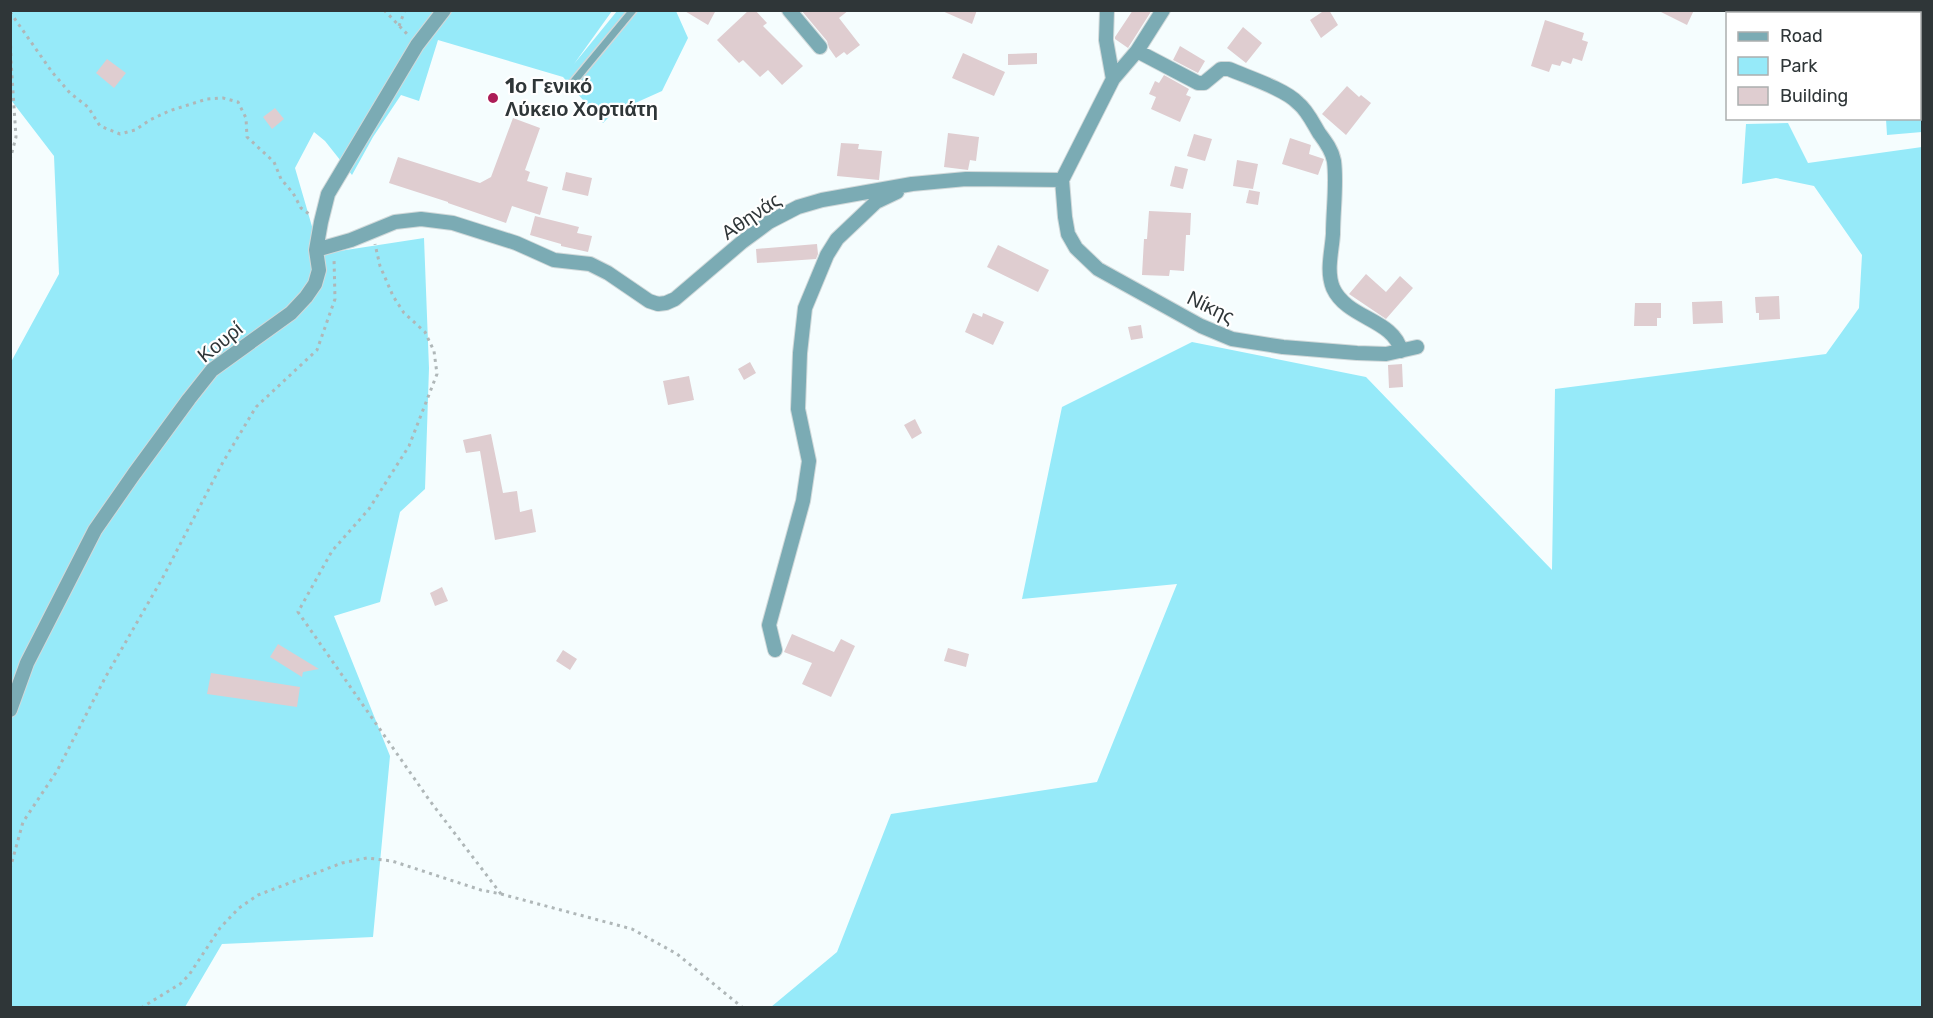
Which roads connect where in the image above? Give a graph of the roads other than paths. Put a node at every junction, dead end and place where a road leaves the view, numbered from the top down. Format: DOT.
graph roads {
  1 [pos="444,10"];
  2 [pos="633,10"];
  3 [pos="789,10"];
  4 [pos="1107,10"];
  5 [pos="1163,10"];
  6 [pos="1874,10"];
  7 [pos="1889,10"];
  8 [pos="820,47"];
  9 [pos="1137,51"];
  10 [pos="1113,79"];
  11 [pos="570,86"];
  12 [pos="1062,180"];
  13 [pos="912,184"];
  14 [pos="316,250"];
  15 [pos="1417,347"];
  16 [pos="1401,351"];
  17 [pos="775,650"];
  18 [pos="10,710"];
  1 -- 14 [label="street, Κουρί"];
  2 -- 11 [label="lane"];
  3 -- 8 [label="street"];
  4 -- 10 [label="street"];
  5 -- 9 [label="street"];
  6 -- 7 [label="street"];
  9 -- 10 [label="street"];
  9 -- 16 [label="street"];
  10 -- 12 [label="street"];
  12 -- 13 [label="street, Αθηνάς"];
  12 -- 16 [label="street, Νίκης"];
  13 -- 14 [label="street, Αθηνάς"];
  13 -- 17 [label="street"];
  14 -- 18 [label="street, Κουρί"];
  15 -- 16 [label="street, Νίκης"];
}
